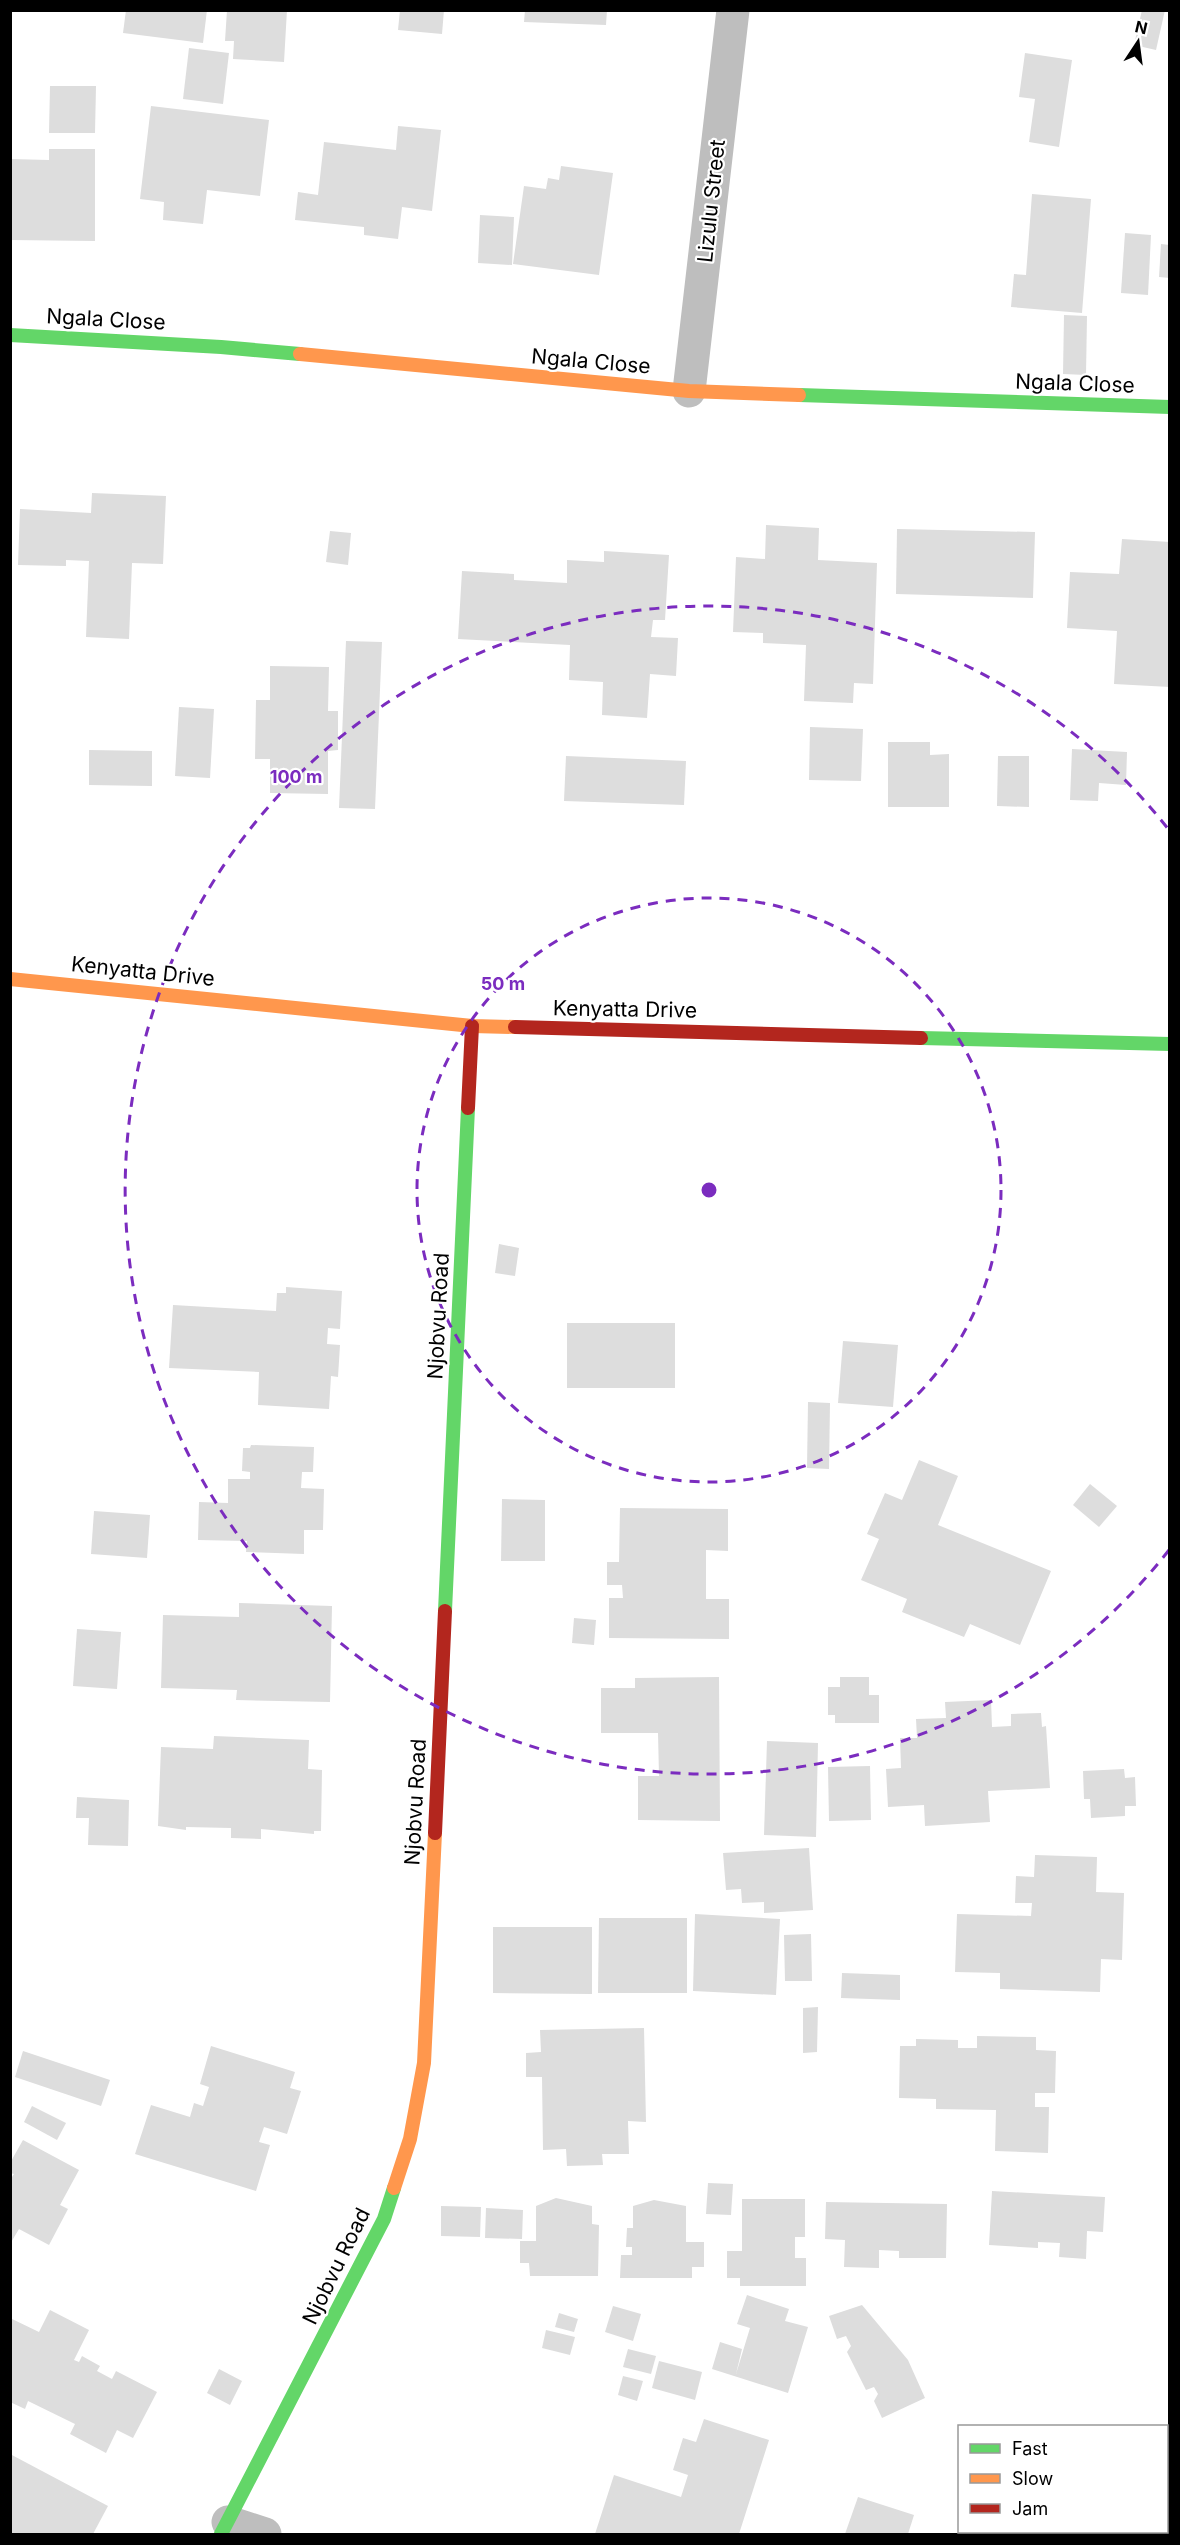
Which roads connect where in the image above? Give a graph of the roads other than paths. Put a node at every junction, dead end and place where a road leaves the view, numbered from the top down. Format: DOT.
graph roads {
  1 [pos="733,10"];
  2 [pos="10,335"];
  3 [pos="689,391"];
  4 [pos="1170,407"];
  5 [pos="10,979"];
  6 [pos="472,1026"];
  7 [pos="1170,1044"];
  8 [pos="224,2528"];
  9 [pos="265,2535"];
  1 -- 3 [label="street, Lizulu Street"];
  2 -- 3 [label="street, Ngala Close"];
  3 -- 4 [label="street, Ngala Close"];
  5 -- 6 [label="street, Kenyatta Drive"];
  6 -- 7 [label="street, Kenyatta Drive"];
  6 -- 8 [label="street, Njobvu Road"];
  8 -- 9 [label="street"];
}
